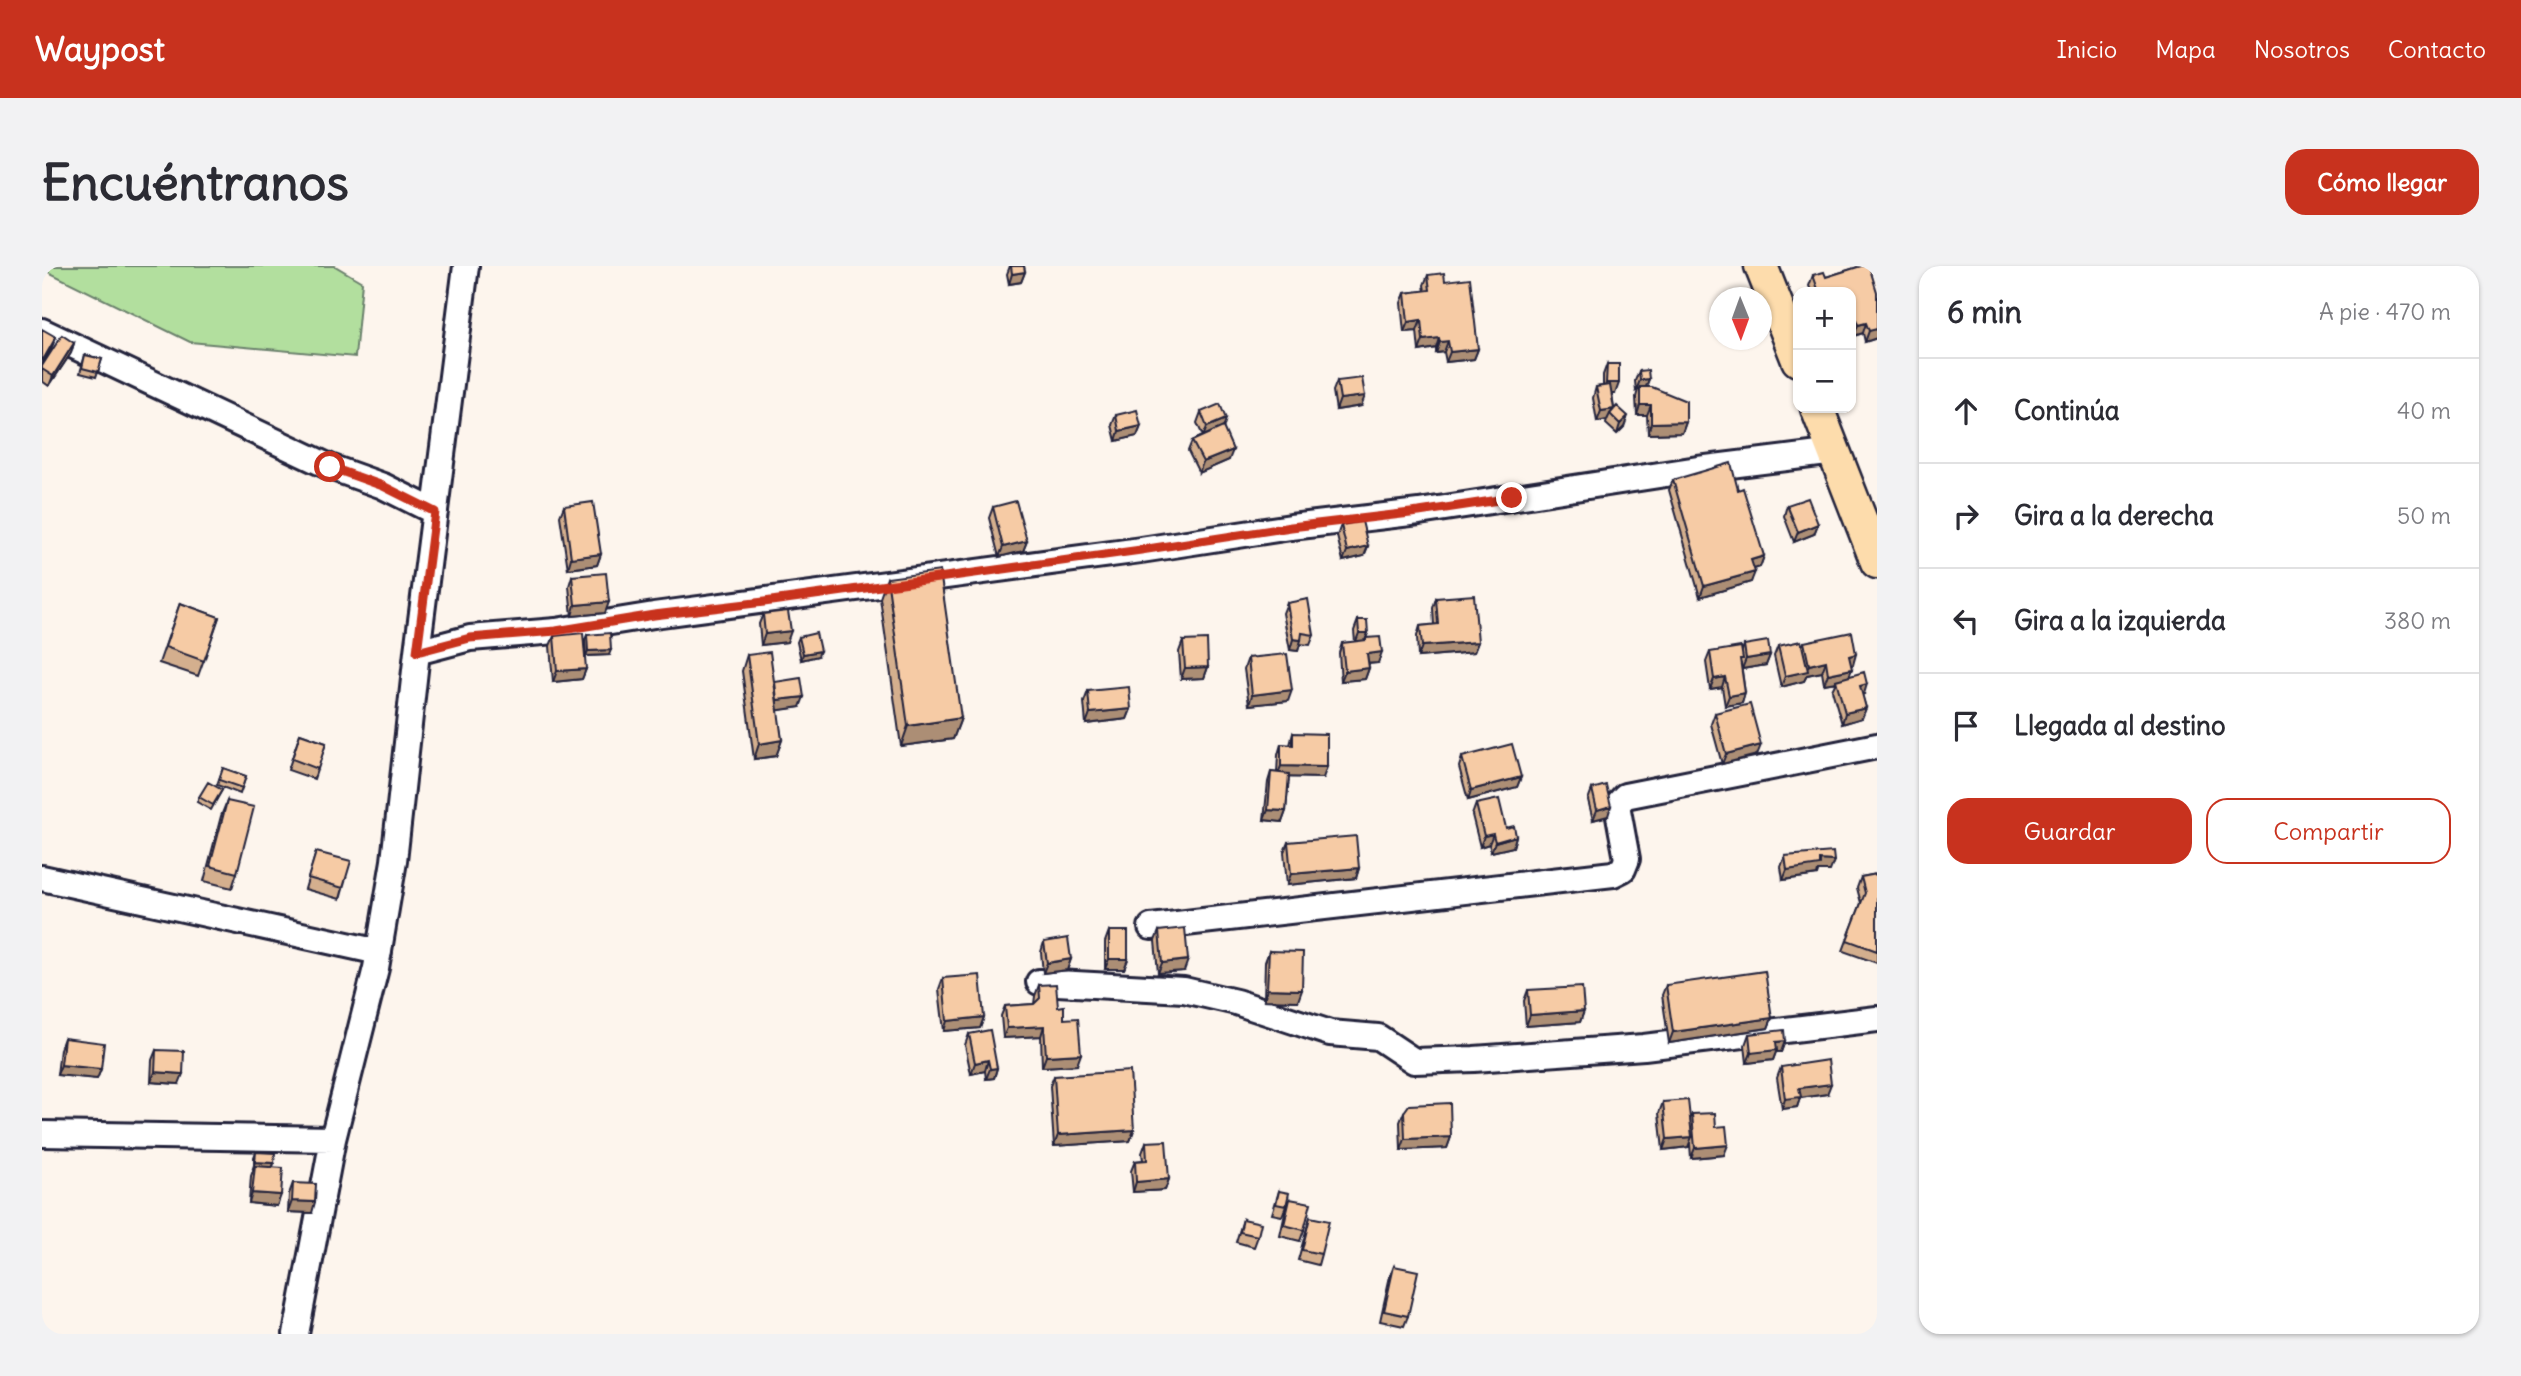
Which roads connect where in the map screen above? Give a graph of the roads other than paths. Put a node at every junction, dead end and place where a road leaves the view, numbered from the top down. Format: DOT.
graph roads {
  1 [pos="466,266"];
  2 [pos="1761,266"];
  3 [pos="42,331"];
  4 [pos="1794,350"];
  5 [pos="1819,413"];
  6 [pos="1835,452"];
  7 [pos="435,512"];
  8 [pos="1877,562"];
  9 [pos="417,652"];
  10 [pos="1877,746"];
  11 [pos="42,878"];
  12 [pos="1151,927"];
  13 [pos="379,952"];
  14 [pos="1039,982"];
  15 [pos="1877,1018"];
  16 [pos="42,1133"];
  17 [pos="333,1139"];
  18 [pos="296,1334"];
  1 -- 7 [label="street"];
  2 -- 4 [label="main road"];
  3 -- 7 [label="street"];
  5 -- 6 [label="main road"];
  6 -- 8 [label="main road"];
  6 -- 9 [label="street"];
  7 -- 9 [label="street"];
  9 -- 13 [label="street"];
  10 -- 12 [label="street"];
  11 -- 13 [label="street"];
  13 -- 17 [label="street"];
  14 -- 15 [label="street"];
  16 -- 17 [label="street"];
  17 -- 18 [label="street"];
}
